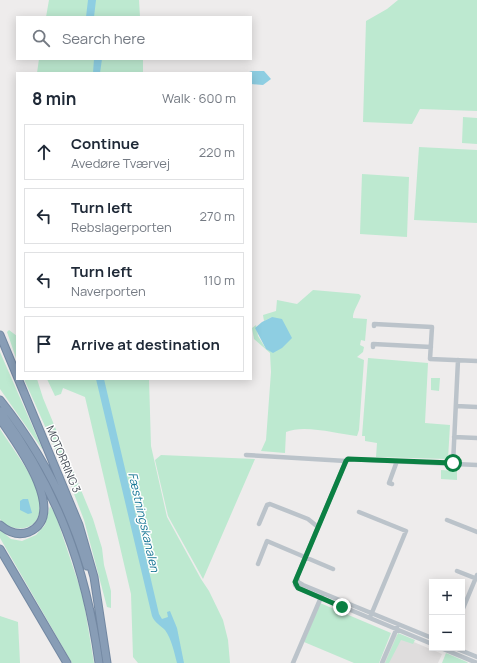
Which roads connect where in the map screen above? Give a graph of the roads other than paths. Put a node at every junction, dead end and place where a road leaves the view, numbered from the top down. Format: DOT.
graph roads {
  1 [pos="374,326"];
  2 [pos="0,335"];
  3 [pos="373,347"];
  4 [pos="431,347"];
  5 [pos="458,360"];
  6 [pos="477,361"];
  7 [pos="16,373"];
  8 [pos="19,380"];
  9 [pos="0,400"];
  10 [pos="456,406"];
  11 [pos="477,407"];
  12 [pos="0,411"];
  13 [pos="0,419"];
  14 [pos="454,437"];
  15 [pos="477,438"];
  16 [pos="246,455"];
  17 [pos="346,461"];
  18 [pos="397,461"];
  19 [pos="453,464"];
  20 [pos="477,465"];
  21 [pos="392,484"];
  22 [pos="359,512"];
  23 [pos="447,520"];
  24 [pos="259,524"];
  25 [pos="0,526"];
  26 [pos="318,526"];
  27 [pos="477,532"];
  28 [pos="0,549"];
  29 [pos="305,558"];
  30 [pos="258,564"];
  31 [pos="332,569"];
  32 [pos="457,571"];
  33 [pos="477,578"];
  34 [pos="96,595"];
  35 [pos="321,595"];
  36 [pos="465,604"];
  37 [pos="371,616"];
  38 [pos="397,627"];
  39 [pos="429,637"];
  40 [pos="429,643"];
  41 [pos="449,651"];
  42 [pos="459,651"];
  43 [pos="474,660"];
  44 [pos="67,663"];
  45 [pos="99,663"];
  46 [pos="107,663"];
  47 [pos="293,663"];
  48 [pos="382,663"];
  1 -- 4 [label="street"];
  2 -- 7 [label="highway, MOTORRING 3"];
  3 -- 4 [label="street"];
  4 -- 5 [label="street"];
  5 -- 6 [label="street"];
  5 -- 10 [label="street"];
  8 -- 34 [label="highway, MOTORRING 3"];
  9 -- 34 [label="highway"];
  10 -- 11 [label="street"];
  10 -- 14 [label="street"];
  12 -- 45 [label="highway"];
  13 -- 25 [label="highway"];
  14 -- 15 [label="street"];
  14 -- 19 [label="street"];
  16 -- 17 [label="street"];
  17 -- 18 [label="street"];
  17 -- 26 [label="street"];
  18 -- 19 [label="street"];
  18 -- 21 [label="street"];
  19 -- 20 [label="street"];
  22 -- 37 [label="street"];
  23 -- 27 [label="street"];
  24 -- 26 [label="street"];
  26 -- 29 [label="street"];
  28 -- 44 [label="highway"];
  29 -- 30 [label="street"];
  29 -- 31 [label="street"];
  29 -- 35 [label="street"];
  32 -- 33 [label="street"];
  33 -- 36 [label="street"];
  34 -- 46 [label="highway"];
  35 -- 37 [label="street"];
  35 -- 47 [label="street"];
  37 -- 38 [label="street"];
  38 -- 39 [label="street"];
  38 -- 40 [label="street"];
  38 -- 48 [label="street"];
  41 -- 43 [label="street"];
  42 -- 43 [label="street"];
}
